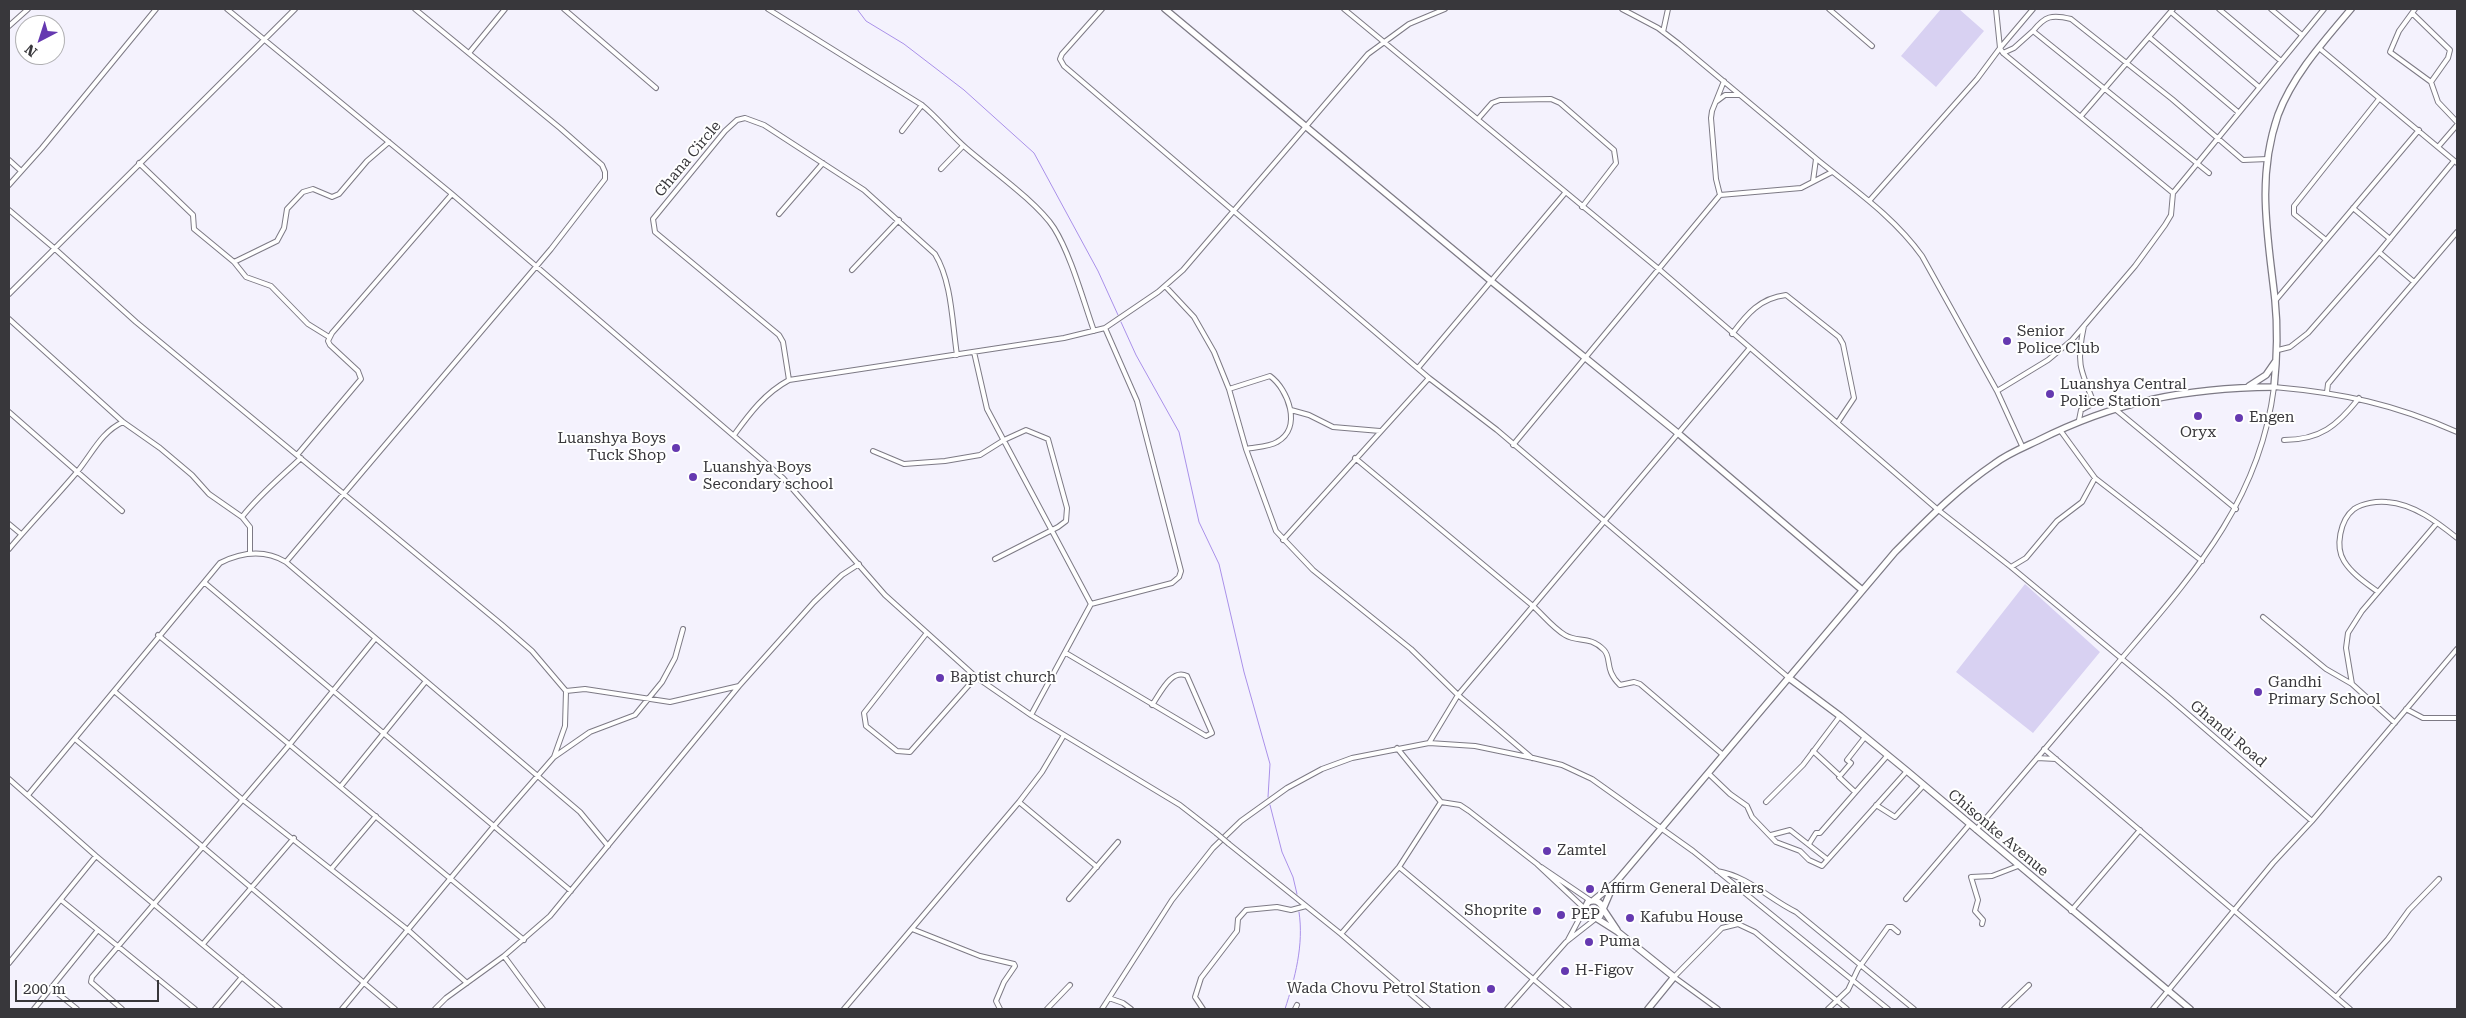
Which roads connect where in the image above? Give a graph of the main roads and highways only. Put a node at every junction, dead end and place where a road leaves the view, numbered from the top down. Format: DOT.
graph roads {
  1 [pos="1165,9"];
  2 [pos="2351,9"];
  3 [pos="2278,351"];
  4 [pos="2245,387"];
  5 [pos="1861,589"];
  6 [pos="1789,678"];
  7 [pos="1616,882"];
  8 [pos="1592,900"];
  9 [pos="1603,908"];
  10 [pos="1595,919"];
  11 [pos="1618,932"];
  12 [pos="1648,1009"];
  13 [pos="2190,1009"];
  1 -- 5 [label="main road"];
  2 -- 3 [label="main road"];
  3 -- 4 [label="main road"];
  3 -- 4 [label="main road"];
  4 -- 5 [label="main road"];
  5 -- 6 [label="main road"];
  6 -- 7 [label="main road"];
  6 -- 13 [label="main road, Chisonke Avenue"];
  7 -- 8 [label="main road"];
  7 -- 9 [label="main road"];
  8 -- 9 [label="main road"];
  8 -- 10 [label="main road"];
  9 -- 10 [label="main road"];
  9 -- 11 [label="main road"];
  10 -- 11 [label="main road"];
  11 -- 12 [label="main road"];
}
